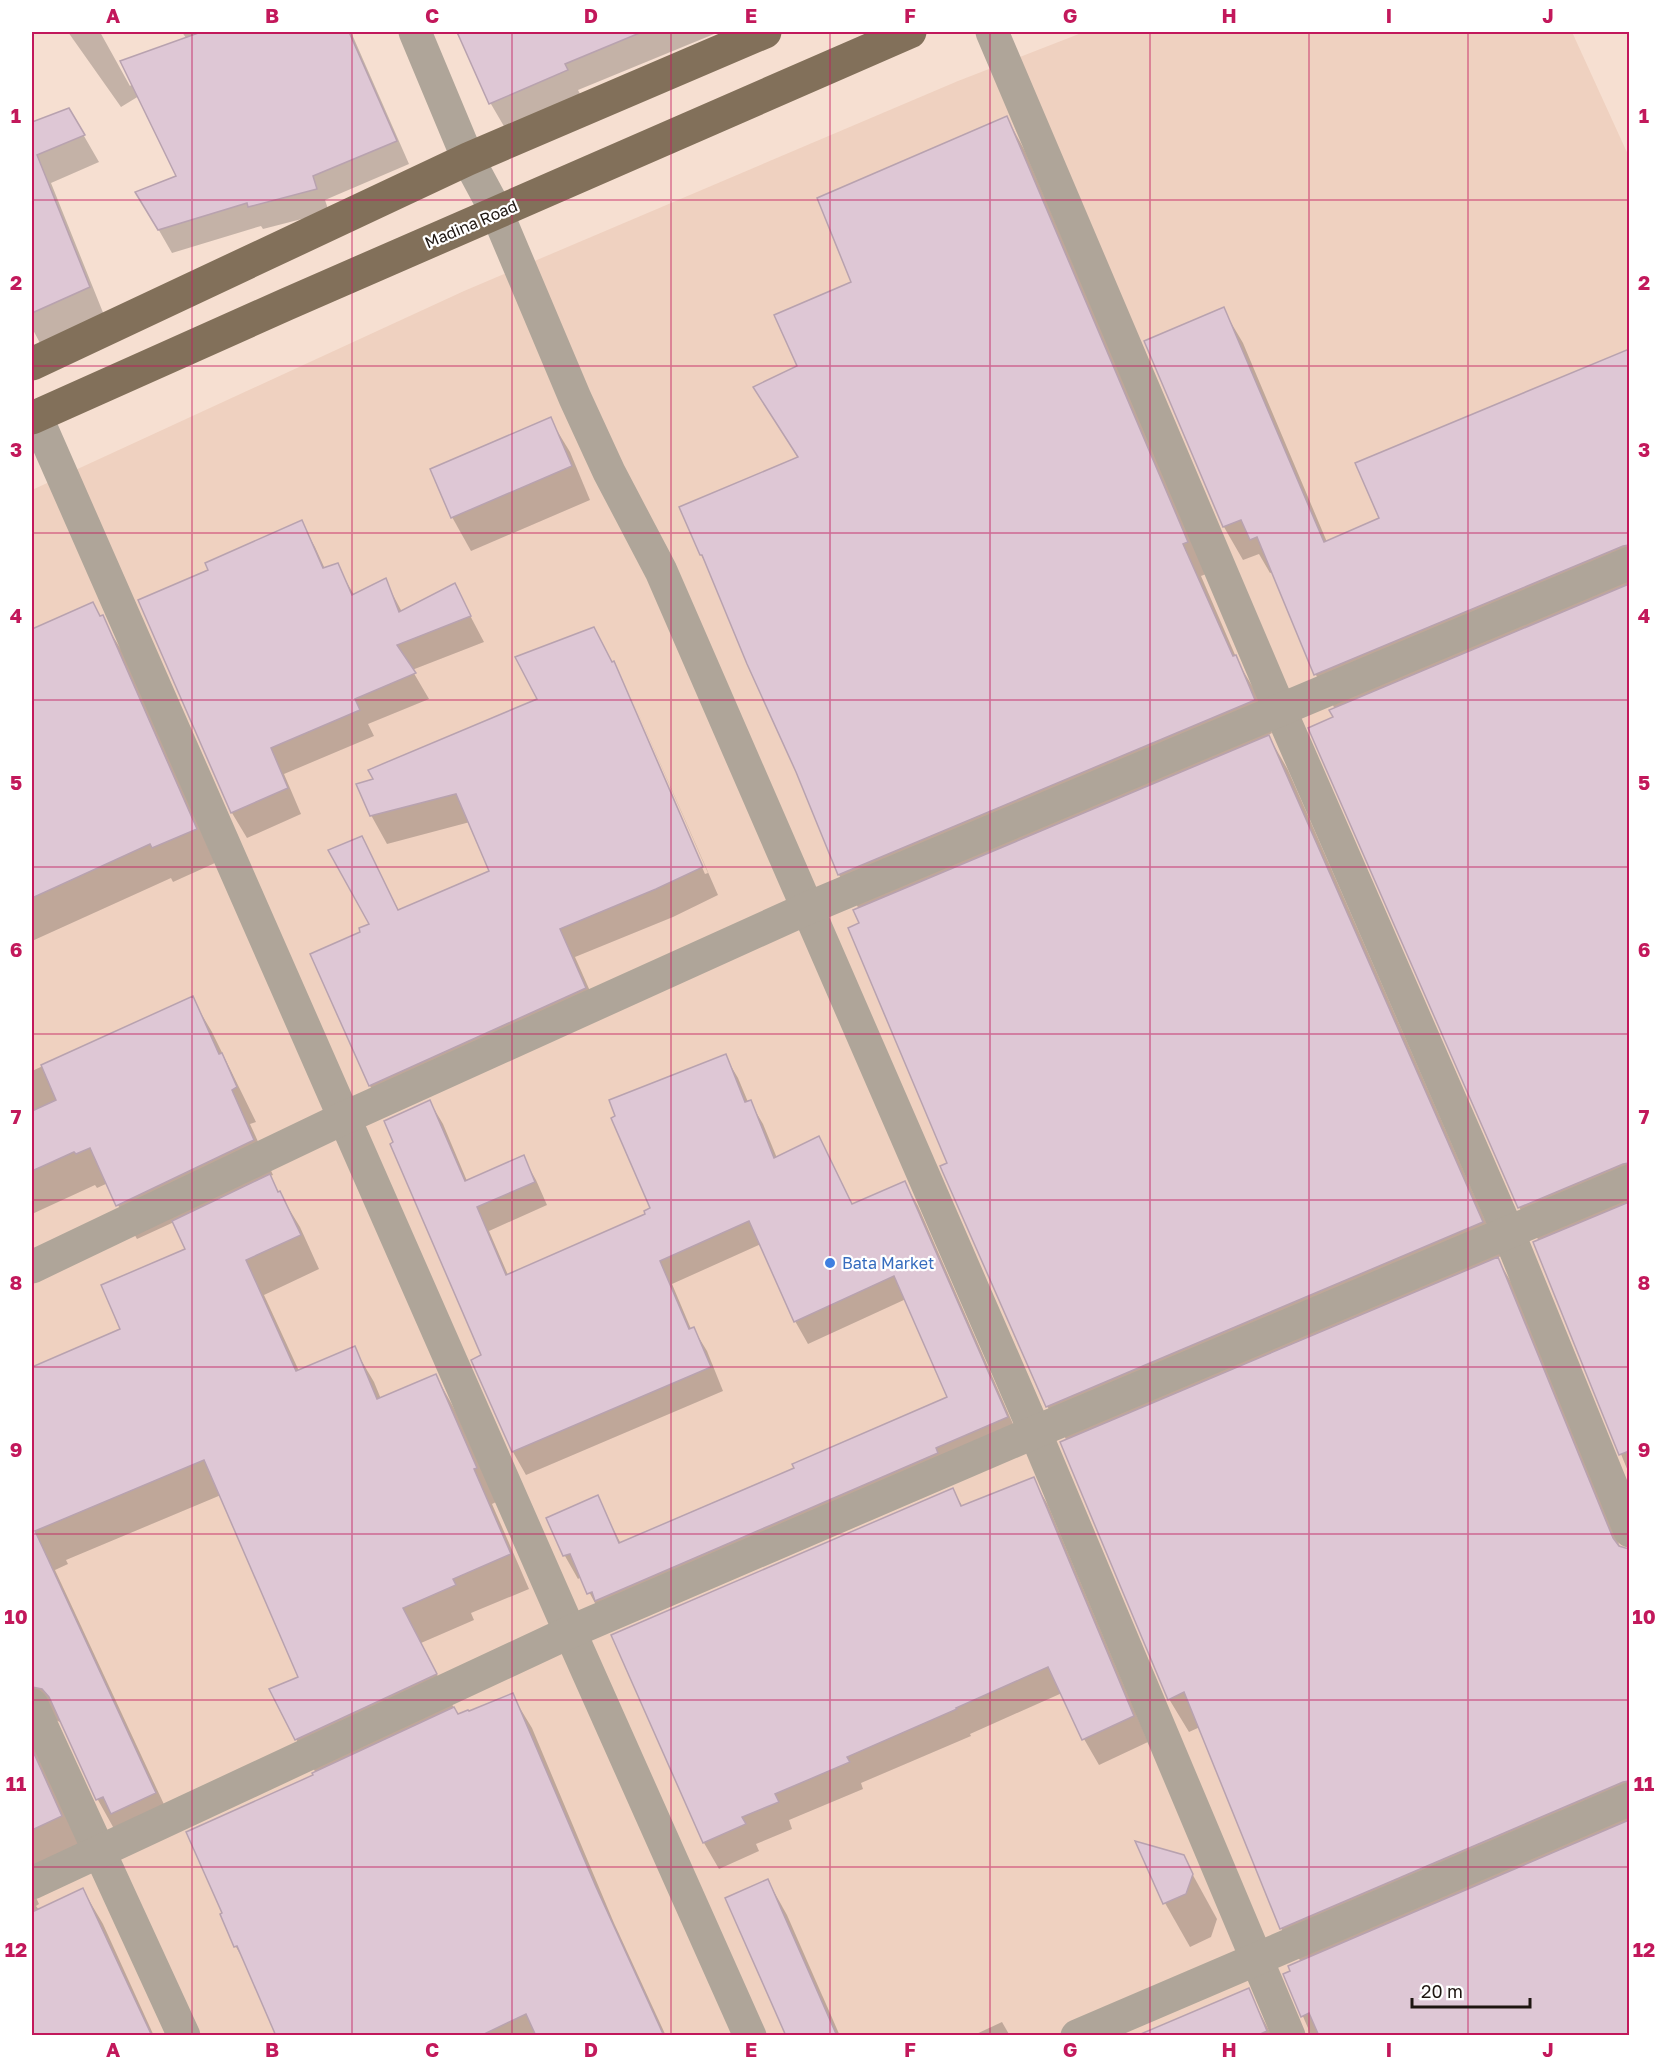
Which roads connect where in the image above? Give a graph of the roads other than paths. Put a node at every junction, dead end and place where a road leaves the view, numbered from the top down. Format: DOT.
graph roads {
  1 [pos="415,32"];
  2 [pos="765,32"];
  3 [pos="910,32"];
  4 [pos="992,32"];
  5 [pos="468,159"];
  6 [pos="497,213"];
  7 [pos="32,364"];
  8 [pos="34,417"];
  9 [pos="1629,563"];
  10 [pos="1280,711"];
  11 [pos="806,909"];
  12 [pos="344,1118"];
  13 [pos="1629,1180"];
  14 [pos="1508,1232"];
  15 [pos="32,1267"];
  16 [pos="1035,1432"];
  17 [pos="1629,1531"];
  18 [pos="570,1632"];
  19 [pos="32,1705"];
  20 [pos="1629,1799"];
  21 [pos="99,1851"];
  22 [pos="32,1883"];
  23 [pos="1256,1959"];
  24 [pos="184,2036"];
  25 [pos="750,2036"];
  26 [pos="1077,2036"];
  27 [pos="1289,2036"];
  1 -- 5 [label="street"];
  2 -- 5 [label="main road"];
  3 -- 6 [label="main road, Madina Road"];
  4 -- 10 [label="street"];
  5 -- 6 [label="street"];
  5 -- 7 [label="main road"];
  6 -- 8 [label="main road, Madina Road"];
  6 -- 11 [label="street"];
  8 -- 12 [label="street"];
  9 -- 10 [label="street"];
  10 -- 11 [label="street"];
  10 -- 14 [label="street"];
  11 -- 12 [label="street"];
  11 -- 16 [label="street"];
  12 -- 15 [label="street"];
  12 -- 18 [label="street"];
  13 -- 14 [label="street"];
  14 -- 16 [label="street"];
  14 -- 17 [label="street"];
  16 -- 18 [label="street"];
  16 -- 23 [label="street"];
  18 -- 21 [label="street"];
  18 -- 25 [label="street"];
  19 -- 21 [label="street"];
  20 -- 23 [label="street"];
  21 -- 22 [label="street"];
  21 -- 24 [label="street"];
  23 -- 26 [label="street"];
  23 -- 27 [label="street"];
}
